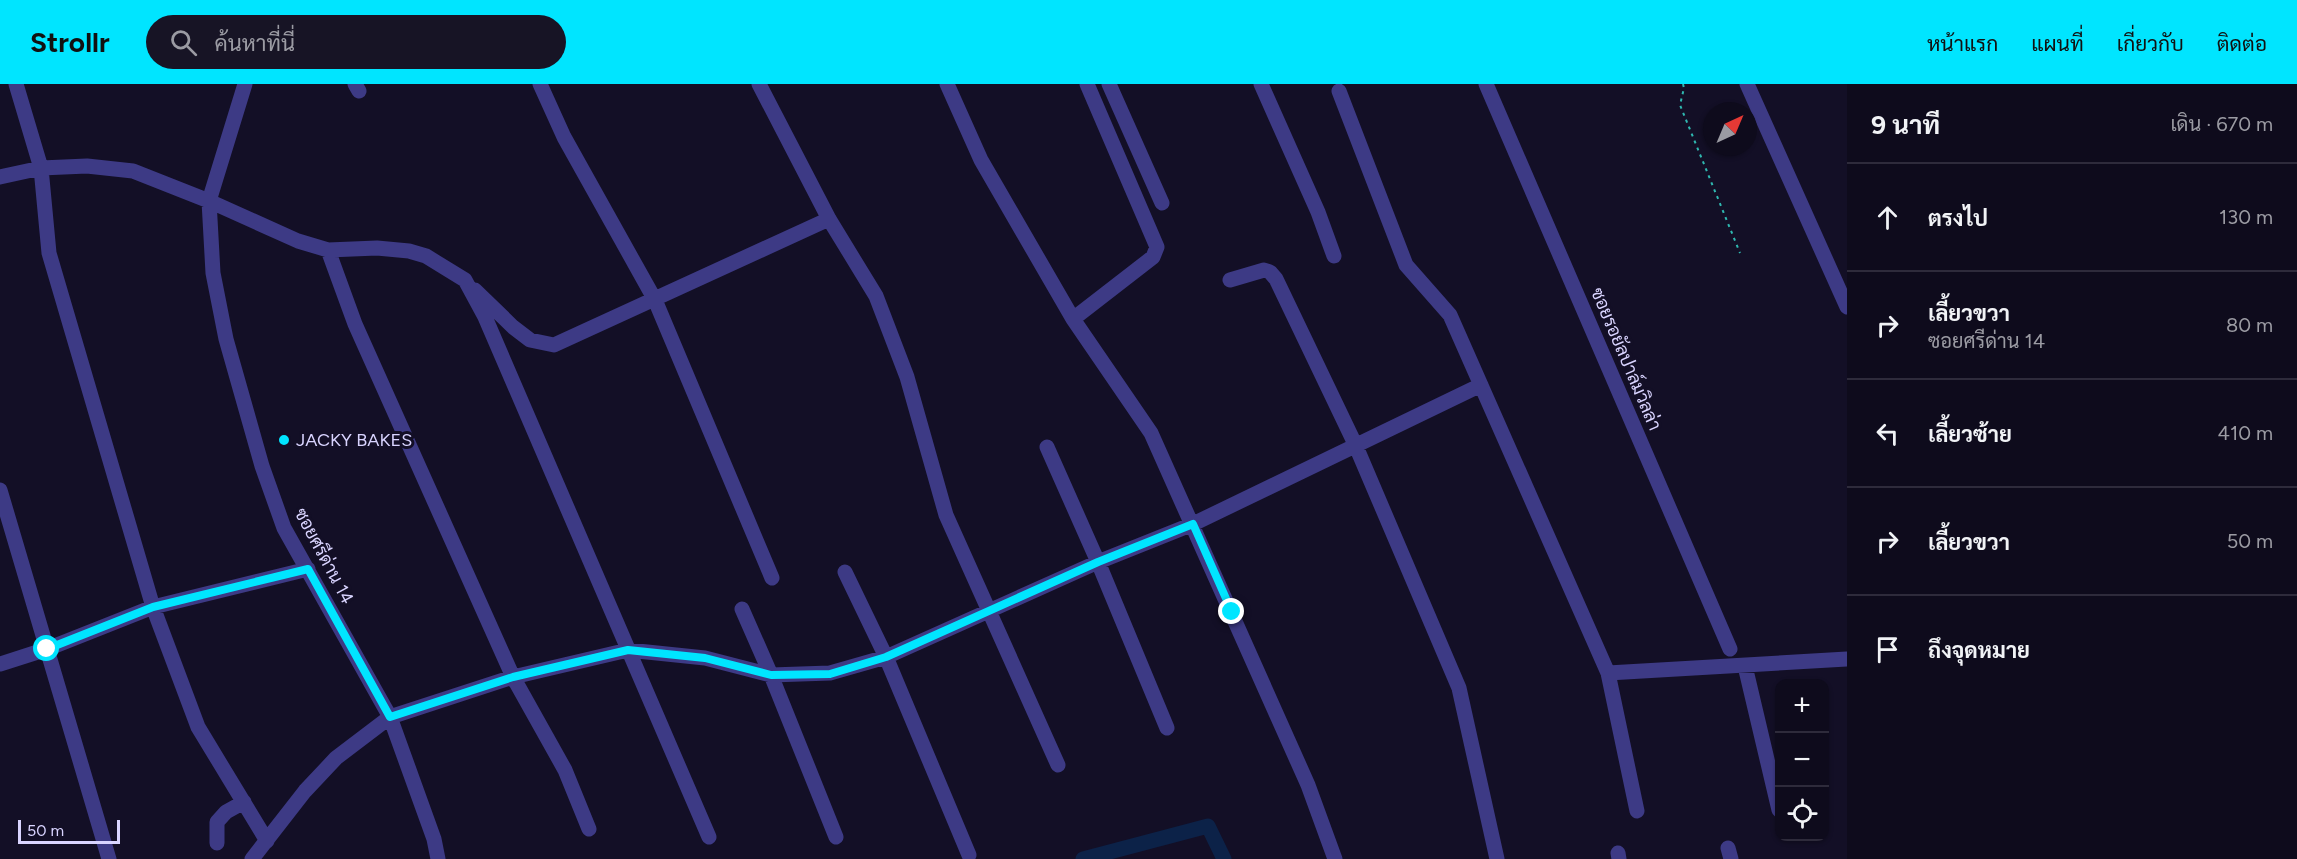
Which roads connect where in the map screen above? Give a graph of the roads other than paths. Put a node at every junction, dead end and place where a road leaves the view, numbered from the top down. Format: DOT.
graph roads {
  1 [pos="16,84"];
  2 [pos="244,84"];
  3 [pos="540,84"];
  4 [pos="759,84"];
  5 [pos="947,84"];
  6 [pos="1087,84"];
  7 [pos="1109,84"];
  8 [pos="1486,84"];
  9 [pos="1748,84"];
  10 [pos="1265,85"];
  11 [pos="1339,91"];
  12 [pos="41,168"];
  13 [pos="0,177"];
  14 [pos="209,201"];
  15 [pos="1162,203"];
  16 [pos="828,219"];
  17 [pos="328,250"];
  18 [pos="1334,256"];
  19 [pos="465,280"];
  20 [pos="1230,280"];
  21 [pos="655,300"];
  22 [pos="1847,307"];
  23 [pos="1073,319"];
  24 [pos="1481,384"];
  25 [pos="1355,444"];
  26 [pos="1047,447"];
  27 [pos="0,490"];
  28 [pos="1193,524"];
  29 [pos="1098,562"];
  30 [pos="308,569"];
  31 [pos="845,572"];
  32 [pos="772,578"];
  33 [pos="153,607"];
  34 [pos="742,609"];
  35 [pos="988,611"];
  36 [pos="47,649"];
  37 [pos="1730,649"];
  38 [pos="628,650"];
  39 [pos="886,657"];
  40 [pos="1847,659"];
  41 [pos="0,664"];
  42 [pos="1745,666"];
  43 [pos="1608,673"];
  44 [pos="771,675"];
  45 [pos="513,677"];
  46 [pos="390,717"];
  47 [pos="1167,729"];
  48 [pos="1058,765"];
  49 [pos="1775,793"];
  50 [pos="244,802"];
  51 [pos="1637,811"];
  52 [pos="589,830"];
  53 [pos="709,837"];
  54 [pos="836,837"];
  55 [pos="267,841"];
  56 [pos="217,843"];
  57 [pos="969,855"];
  58 [pos="109,859"];
  59 [pos="252,859"];
  60 [pos="438,859"];
  61 [pos="1335,859"];
  62 [pos="1497,859"];
  1 -- 12 [label="street"];
  2 -- 14 [label="street, ซอยศรีด่าน 14"];
  3 -- 21 [label="street"];
  4 -- 16 [label="street"];
  5 -- 23 [label="street"];
  6 -- 23 [label="street"];
  7 -- 15 [label="street"];
  8 -- 37 [label="street, ซอยรอยัลปาล์มวิลล่า"];
  9 -- 22 [label="street"];
  10 -- 18 [label="street"];
  11 -- 24 [label="street"];
  12 -- 13 [label="street"];
  12 -- 14 [label="street"];
  12 -- 33 [label="street"];
  14 -- 17 [label="street"];
  14 -- 30 [label="street, ซอยศรีด่าน 14"];
  16 -- 21 [label="street"];
  16 -- 35 [label="street"];
  17 -- 19 [label="street"];
  17 -- 45 [label="street"];
  19 -- 21 [label="street"];
  19 -- 38 [label="street"];
  20 -- 25 [label="street"];
  21 -- 32 [label="street"];
  23 -- 28 [label="street"];
  24 -- 25 [label="street"];
  24 -- 43 [label="street"];
  25 -- 28 [label="street"];
  25 -- 62 [label="street"];
  26 -- 29 [label="street"];
  27 -- 36 [label="street"];
  28 -- 29 [label="street"];
  28 -- 61 [label="street"];
  29 -- 35 [label="street"];
  29 -- 47 [label="street"];
  30 -- 33 [label="street"];
  30 -- 46 [label="street, ซอยศรีด่าน 14"];
  31 -- 39 [label="street"];
  33 -- 36 [label="street"];
  33 -- 50 [label="street"];
  34 -- 44 [label="street"];
  35 -- 39 [label="street"];
  35 -- 48 [label="street"];
  36 -- 41 [label="street"];
  36 -- 58 [label="street"];
  38 -- 44 [label="street"];
  38 -- 45 [label="street"];
  38 -- 53 [label="street"];
  39 -- 44 [label="street"];
  39 -- 57 [label="street"];
  40 -- 42 [label="street"];
  42 -- 43 [label="street"];
  42 -- 49 [label="street"];
  43 -- 51 [label="street"];
  44 -- 54 [label="street"];
  45 -- 46 [label="street"];
  45 -- 52 [label="street"];
  46 -- 55 [label="street"];
  46 -- 60 [label="street, ซอยศรีด่าน 14"];
  50 -- 55 [label="street"];
  50 -- 56 [label="street"];
  55 -- 59 [label="street"];
}
